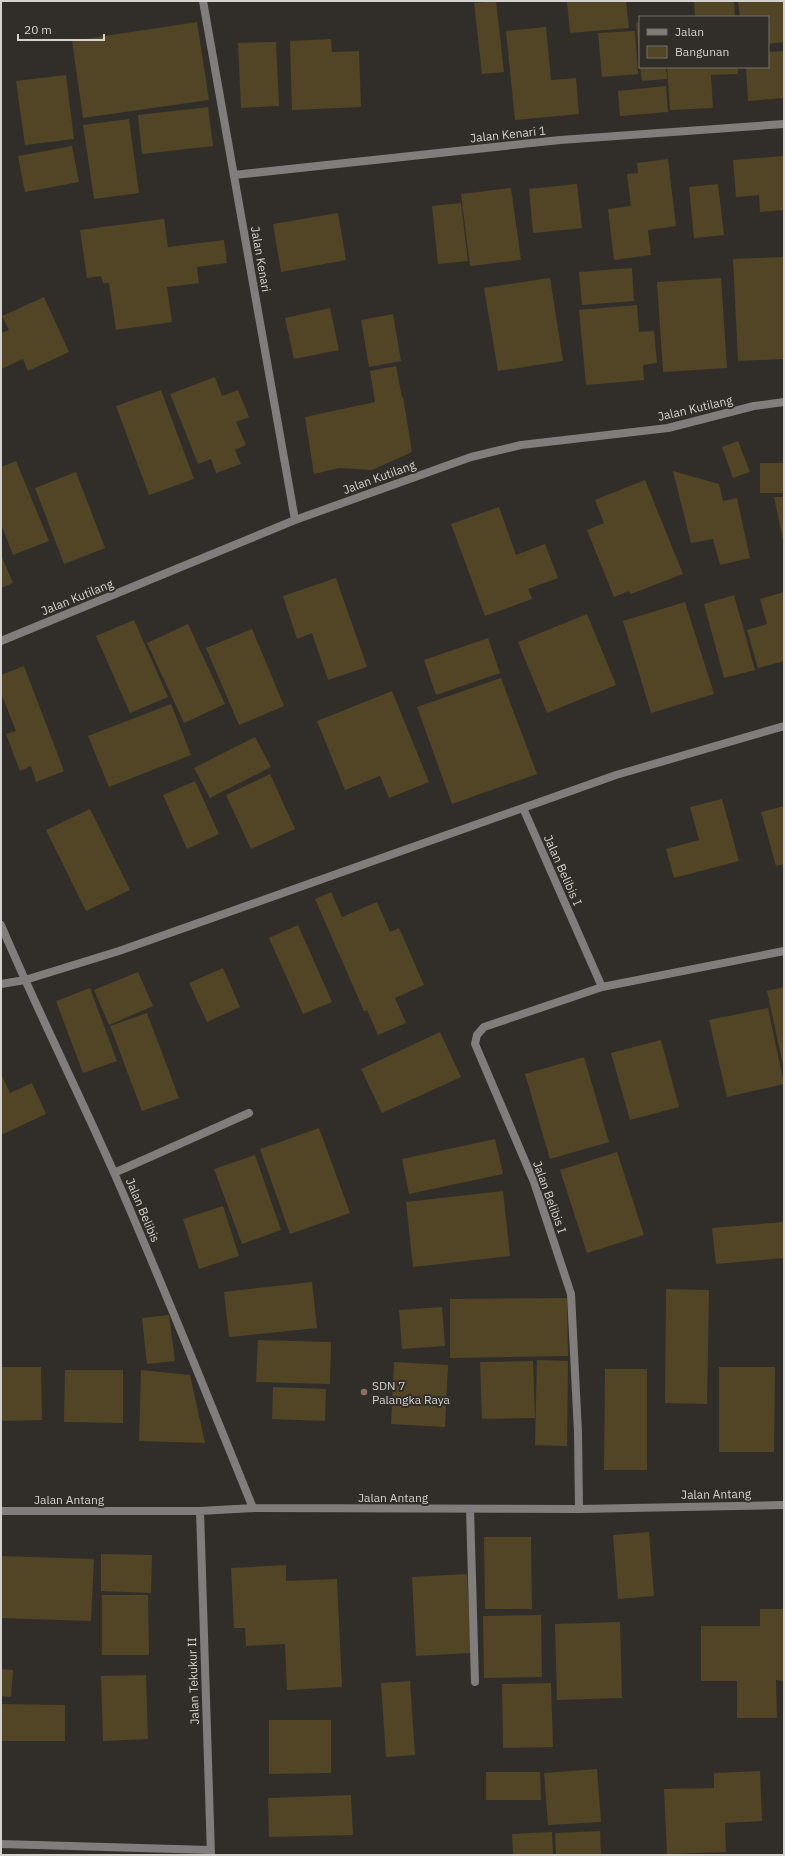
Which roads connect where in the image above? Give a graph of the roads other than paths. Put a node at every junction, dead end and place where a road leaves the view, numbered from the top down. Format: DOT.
graph roads {
  1 [pos="203,1"];
  2 [pos="784,124"];
  3 [pos="234,175"];
  4 [pos="784,402"];
  5 [pos="295,520"];
  6 [pos="1,641"];
  7 [pos="784,726"];
  8 [pos="523,808"];
  9 [pos="1,925"];
  10 [pos="784,951"];
  11 [pos="24,980"];
  12 [pos="1,984"];
  13 [pos="602,987"];
  14 [pos="249,1112"];
  15 [pos="114,1173"];
  16 [pos="784,1504"];
  17 [pos="253,1508"];
  18 [pos="470,1509"];
  19 [pos="580,1509"];
  20 [pos="1,1511"];
  21 [pos="200,1511"];
  22 [pos="475,1682"];
  23 [pos="1,1844"];
  24 [pos="210,1852"];
  1 -- 3 [label="street, Jalan Kenari"];
  2 -- 3 [label="street, Jalan Kenari 1"];
  3 -- 5 [label="street, Jalan Kenari"];
  4 -- 5 [label="street, Jalan Kutilang"];
  5 -- 6 [label="street, Jalan Kutilang"];
  7 -- 8 [label="street"];
  8 -- 11 [label="street"];
  8 -- 13 [label="street, Jalan Belibis I"];
  9 -- 11 [label="street, Jalan Belibis"];
  10 -- 13 [label="street, Jalan Belibis I"];
  11 -- 12 [label="street"];
  11 -- 15 [label="street, Jalan Belibis"];
  13 -- 19 [label="street, Jalan Belibis I"];
  14 -- 15 [label="street"];
  15 -- 17 [label="street, Jalan Belibis"];
  16 -- 19 [label="street, Jalan Antang"];
  17 -- 18 [label="street, Jalan Antang"];
  17 -- 21 [label="street, Jalan Antang"];
  18 -- 19 [label="street, Jalan Antang"];
  18 -- 22 [label="street"];
  20 -- 21 [label="street, Jalan Antang"];
  21 -- 24 [label="street, Jalan Tekukur II"];
  23 -- 24 [label="street, Jalan Tekukur II"];
}
